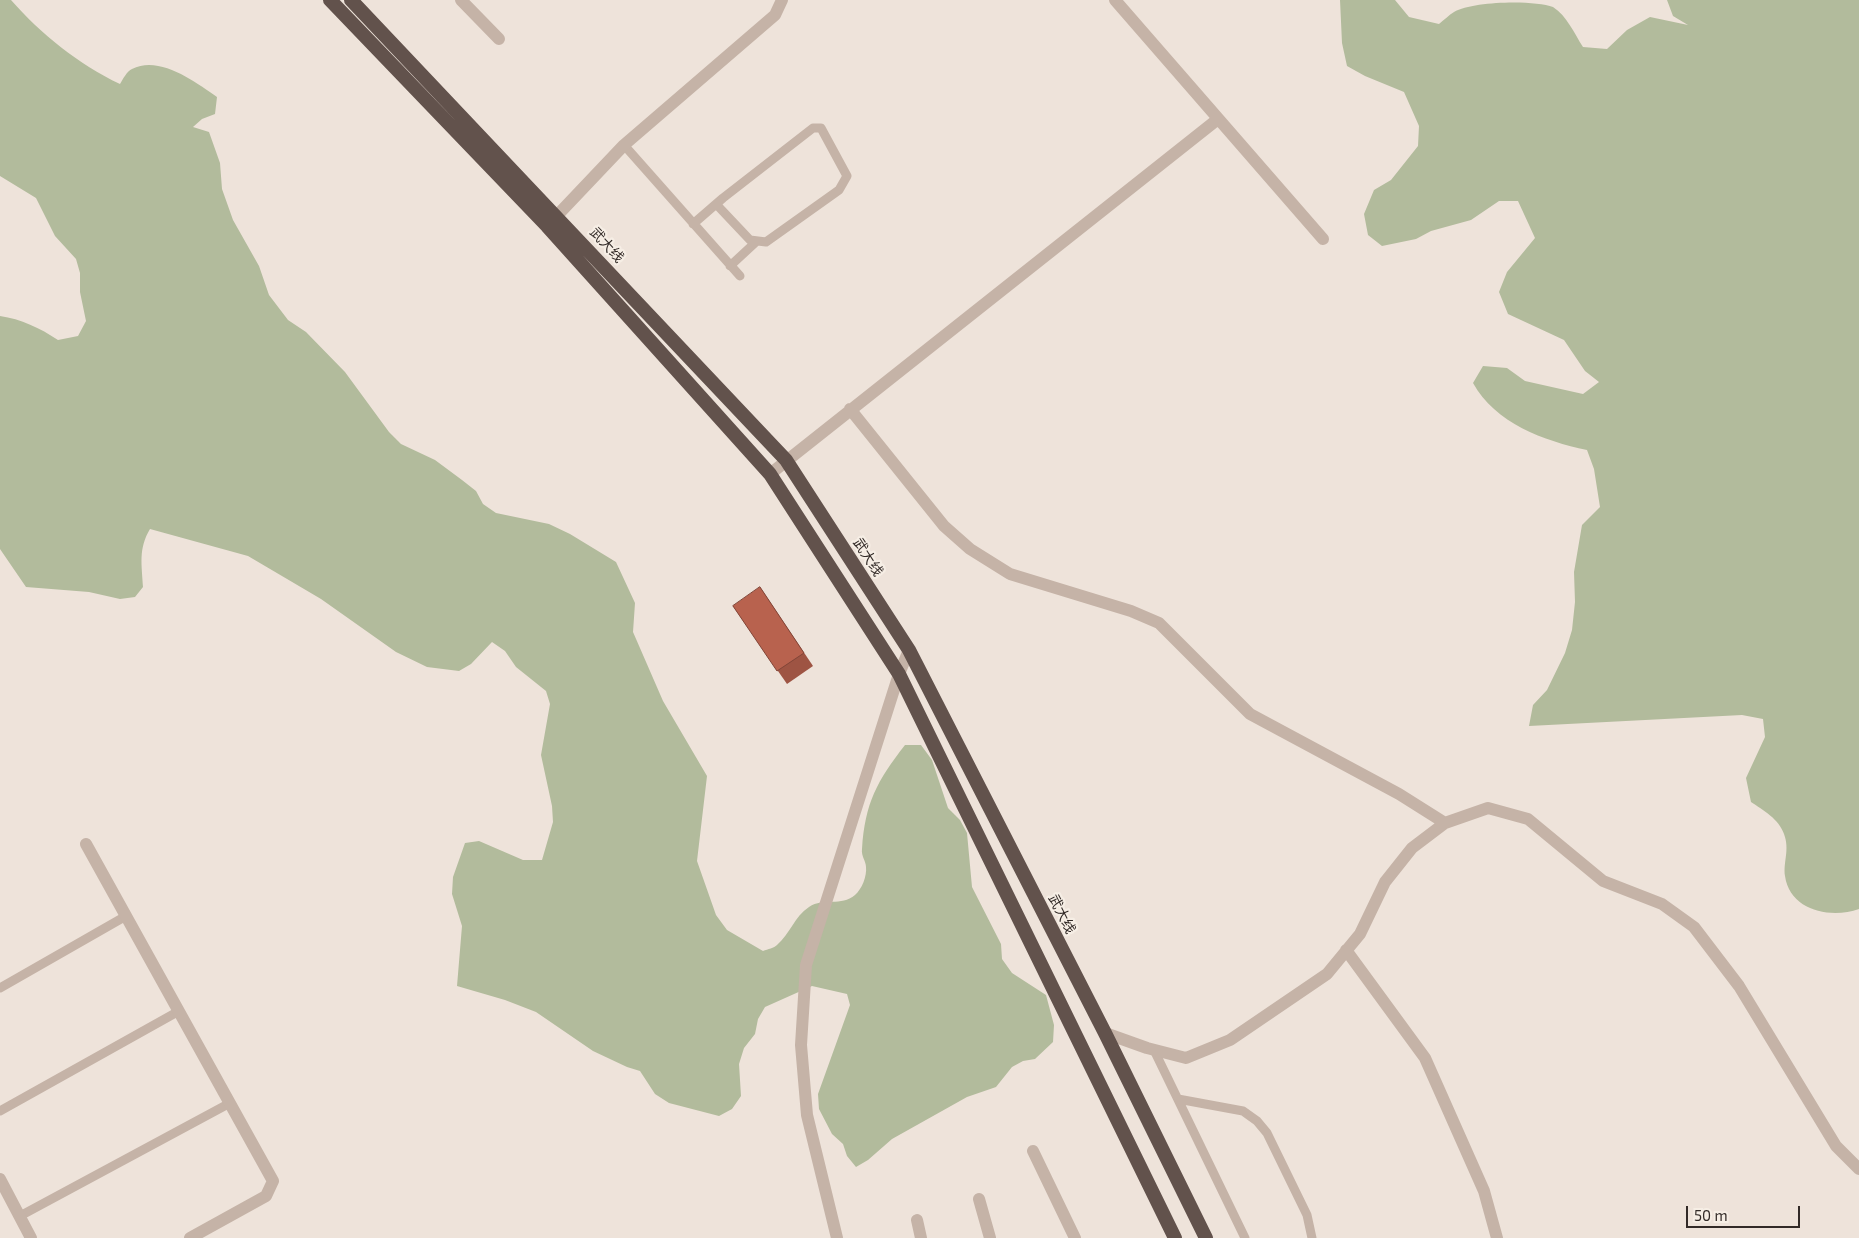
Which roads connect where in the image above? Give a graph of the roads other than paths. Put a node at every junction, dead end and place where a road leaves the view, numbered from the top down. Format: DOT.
graph roads {
  1 [pos="330,0"];
  2 [pos="351,0"];
  3 [pos="461,0"];
  4 [pos="782,0"];
  5 [pos="1115,0"];
  6 [pos="499,39"];
  7 [pos="1218,119"];
  8 [pos="624,145"];
  9 [pos="716,204"];
  10 [pos="556,215"];
  11 [pos="693,224"];
  12 [pos="547,226"];
  13 [pos="1322,239"];
  14 [pos="757,241"];
  15 [pos="730,266"];
  16 [pos="740,276"];
  17 [pos="850,409"];
  18 [pos="786,460"];
  19 [pos="770,474"];
  20 [pos="909,650"];
  21 [pos="899,674"];
  22 [pos="1444,822"];
  23 [pos="86,844"];
  24 [pos="126,916"];
  25 [pos="1346,950"];
  26 [pos="0,988"];
  27 [pos="179,1011"];
  28 [pos="1105,1033"];
  29 [pos="1154,1050"];
  30 [pos="1178,1099"];
  31 [pos="230,1103"];
  32 [pos="0,1111"];
  33 [pos="1033,1151"];
  34 [pos="1859,1169"];
  35 [pos="0,1179"];
  36 [pos="980,1199"];
  37 [pos="20,1216"];
  38 [pos="917,1220"];
  39 [pos="31,1238"];
  40 [pos="190,1238"];
  41 [pos="837,1238"];
  42 [pos="922,1238"];
  43 [pos="990,1238"];
  44 [pos="1076,1238"];
  45 [pos="1175,1238"];
  46 [pos="1206,1238"];
  47 [pos="1245,1238"];
  48 [pos="1312,1238"];
  49 [pos="1497,1238"];
  1 -- 12 [label="highway"];
  2 -- 10 [label="highway, 武大线"];
  3 -- 6 [label="street"];
  4 -- 8 [label="street"];
  5 -- 7 [label="street"];
  7 -- 13 [label="street"];
  7 -- 17 [label="street"];
  8 -- 10 [label="street"];
  8 -- 11 [label="lane"];
  9 -- 11 [label="lane"];
  9 -- 14 [label="lane"];
  9 -- 14 [label="lane"];
  10 -- 12 [label="street"];
  10 -- 18 [label="highway, 武大线"];
  11 -- 15 [label="lane"];
  12 -- 19 [label="highway"];
  14 -- 15 [label="lane"];
  15 -- 16 [label="lane"];
  17 -- 18 [label="street"];
  17 -- 22 [label="street"];
  18 -- 19 [label="street"];
  18 -- 20 [label="highway, 武大线"];
  19 -- 21 [label="highway"];
  20 -- 21 [label="street"];
  20 -- 28 [label="highway, 武大线"];
  21 -- 41 [label="street"];
  21 -- 45 [label="highway"];
  22 -- 25 [label="street"];
  22 -- 34 [label="street"];
  23 -- 24 [label="street"];
  24 -- 26 [label="lane"];
  24 -- 27 [label="street"];
  25 -- 29 [label="street"];
  25 -- 49 [label="street"];
  27 -- 31 [label="street"];
  27 -- 32 [label="lane"];
  28 -- 29 [label="street"];
  28 -- 46 [label="highway, 武大线"];
  29 -- 30 [label="lane"];
  30 -- 47 [label="lane"];
  30 -- 48 [label="lane"];
  31 -- 37 [label="lane"];
  31 -- 40 [label="street"];
  33 -- 44 [label="street"];
  35 -- 37 [label="street"];
  36 -- 43 [label="street"];
  37 -- 39 [label="street"];
  38 -- 42 [label="street"];
}
